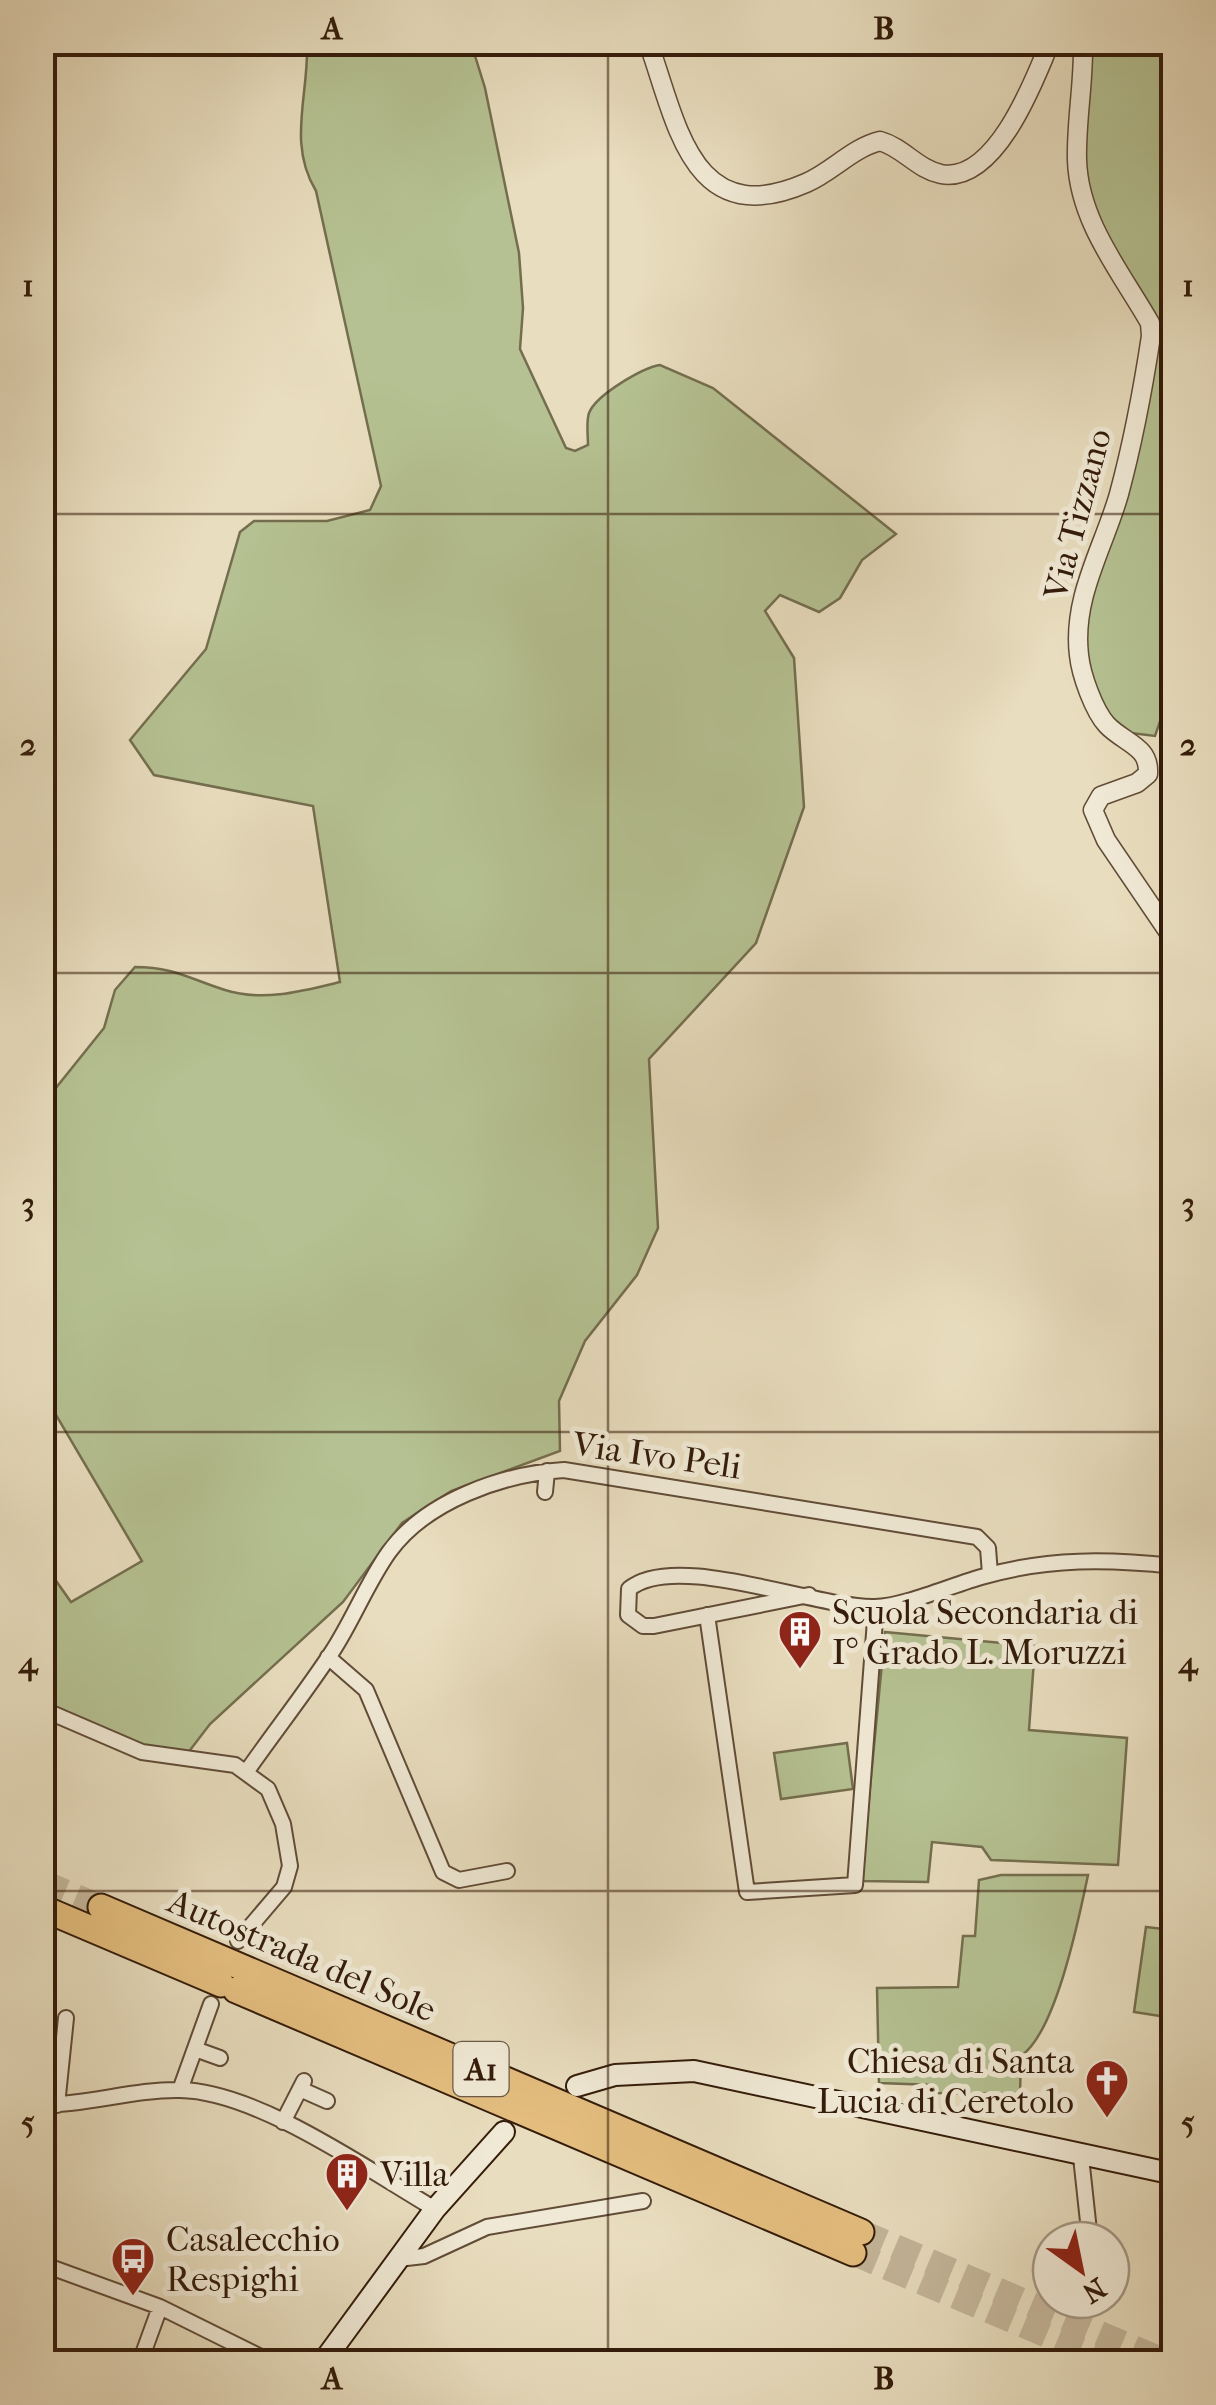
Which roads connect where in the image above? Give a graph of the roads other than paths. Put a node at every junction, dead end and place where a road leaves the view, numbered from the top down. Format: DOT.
graph roads {
  1 [pos="648,42"];
  2 [pos="1050,42"];
  3 [pos="1083,42"];
  4 [pos="1174,940"];
  5 [pos="547,1471"];
  6 [pos="544,1492"];
  7 [pos="1174,1566"];
  8 [pos="990,1574"];
  9 [pos="809,1595"];
  10 [pos="876,1607"];
  11 [pos="707,1614"];
  12 [pos="328,1657"];
  13 [pos="42,1709"];
  14 [pos="247,1771"];
  15 [pos="507,1870"];
  16 [pos="101,1907"];
  17 [pos="42,1908"];
  18 [pos="238,1941"];
  19 [pos="223,1993"];
  20 [pos="66,2018"];
  21 [pos="195,2049"];
  22 [pos="220,2058"];
  23 [pos="577,2086"];
  24 [pos="180,2090"];
  25 [pos="328,2101"];
  26 [pos="50,2105"];
  27 [pos="283,2122"];
  28 [pos="504,2132"];
  29 [pos="1082,2156"];
  30 [pos="1174,2174"];
  31 [pos="643,2201"];
  32 [pos="436,2209"];
  33 [pos="1088,2220"];
  34 [pos="398,2258"];
  35 [pos="42,2264"];
  36 [pos="160,2307"];
  37 [pos="140,2362"];
  38 [pos="271,2362"];
  39 [pos="323,2362"];
  1 -- 2 [label="street"];
  3 -- 4 [label="street, Via Tizzano"];
  5 -- 6 [label="street"];
  5 -- 8 [label="street, Via Ivo Peli"];
  5 -- 12 [label="street, Via Ivo Peli"];
  7 -- 8 [label="street"];
  8 -- 10 [label="street"];
  9 -- 10 [label="street"];
  9 -- 11 [label="street"];
  9 -- 11 [label="street"];
  10 -- 11 [label="street"];
  12 -- 14 [label="street, Via Ivo Peli"];
  12 -- 15 [label="street"];
  13 -- 14 [label="street"];
  14 -- 18 [label="street"];
  16 -- 19 [label="highway, Autostrada del Sole / A1"];
  17 -- 19 [label="highway, Autostrada del Sole / A1"];
  19 -- 21 [label="street"];
  20 -- 26 [label="street"];
  21 -- 22 [label="street"];
  21 -- 24 [label="street"];
  23 -- 29 [label="main road"];
  24 -- 26 [label="street"];
  24 -- 27 [label="street"];
  25 -- 27 [label="street"];
  27 -- 32 [label="street"];
  28 -- 32 [label="main road"];
  29 -- 30 [label="main road"];
  29 -- 33 [label="street"];
  31 -- 34 [label="street"];
  32 -- 34 [label="main road"];
  34 -- 39 [label="main road"];
  35 -- 36 [label="street"];
  36 -- 37 [label="street"];
  36 -- 38 [label="street"];
}
